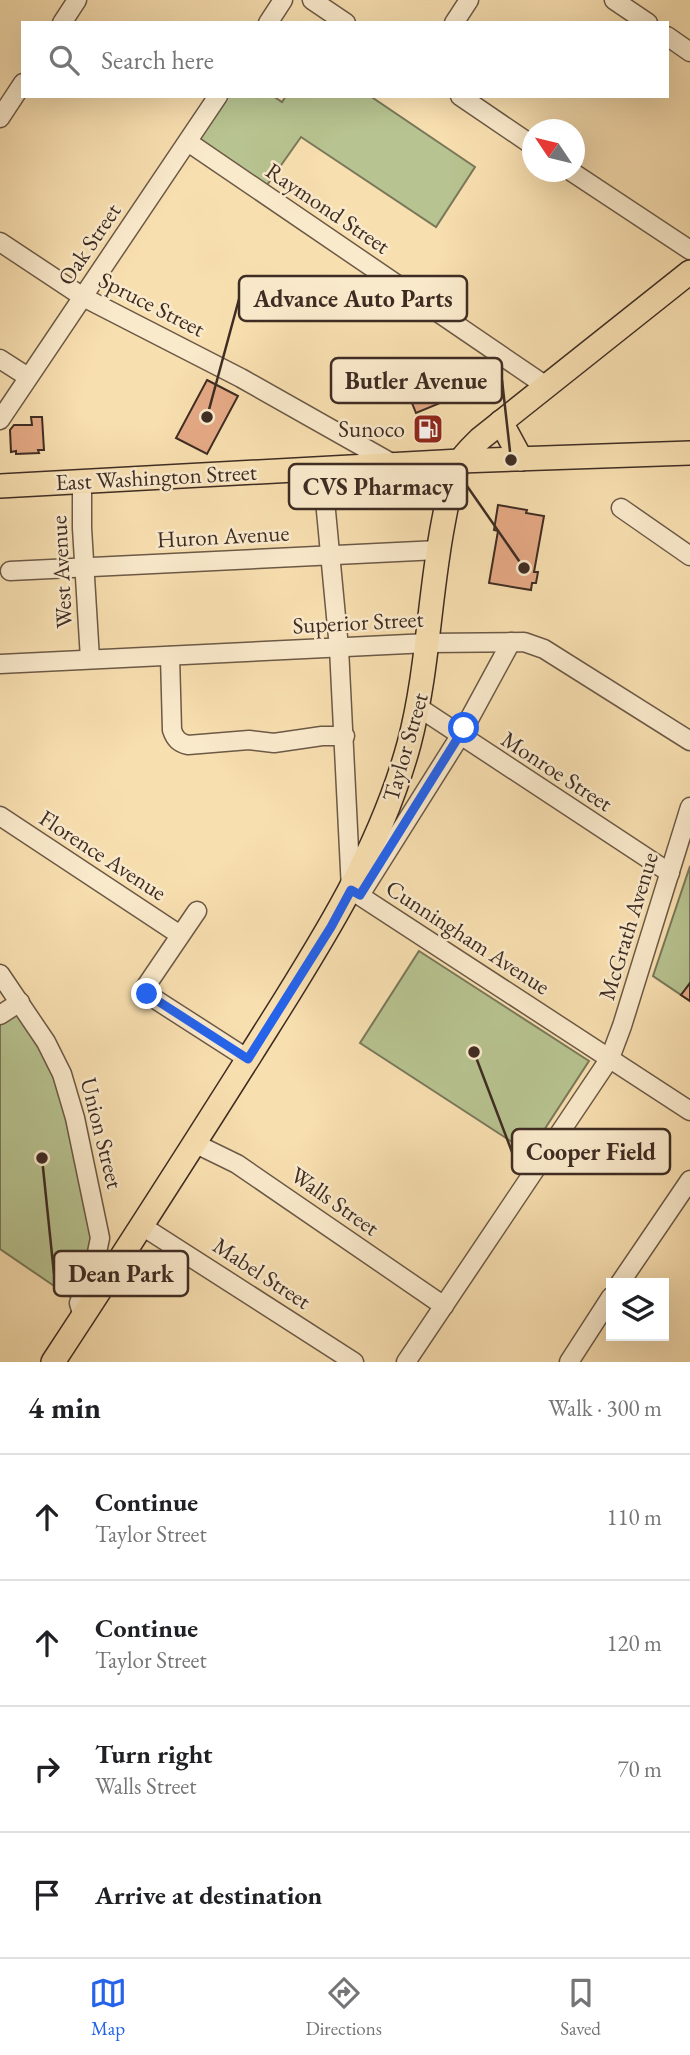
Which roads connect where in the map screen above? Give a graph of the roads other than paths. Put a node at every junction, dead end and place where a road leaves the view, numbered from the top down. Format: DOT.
graph roads {
  1 [pos="77,0"];
  2 [pos="283,0"];
  3 [pos="312,0"];
  4 [pos="470,0"];
  5 [pos="614,0"];
  6 [pos="63,21"];
  7 [pos="269,21"];
  8 [pos="343,21"];
  9 [pos="455,21"];
  10 [pos="645,21"];
  11 [pos="669,37"];
  12 [pos="690,52"];
  13 [pos="21,86"];
  14 [pos="217,98"];
  15 [pos="463,98"];
  16 [pos="0,118"];
  17 [pos="522,138"];
  18 [pos="188,142"];
  19 [pos="585,181"];
  20 [pos="0,242"];
  21 [pos="690,250"];
  22 [pos="690,272"];
  23 [pos="83,297"];
  24 [pos="0,359"];
  25 [pos="27,377"];
  26 [pos="546,386"];
  27 [pos="0,419"];
  28 [pos="501,422"];
  29 [pos="690,453"];
  30 [pos="521,459"];
  31 [pos="460,461"];
  32 [pos="395,465"];
  33 [pos="322,468"];
  34 [pos="82,481"];
  35 [pos="0,485"];
  36 [pos="621,508"];
  37 [pos="438,550"];
  38 [pos="331,556"];
  39 [pos="690,556"];
  40 [pos="85,568"];
  41 [pos="10,571"];
  42 [pos="512,642"];
  43 [pos="428,643"];
  44 [pos="339,648"];
  45 [pos="170,656"];
  46 [pos="90,659"];
  47 [pos="0,664"];
  48 [pos="418,707"];
  49 [pos="345,736"];
  50 [pos="460,736"];
  51 [pos="690,741"];
  52 [pos="690,807"];
  53 [pos="0,816"];
  54 [pos="670,873"];
  55 [pos="356,892"];
  56 [pos="197,911"];
  57 [pos="180,935"];
  58 [pos="0,974"];
  59 [pos="20,1002"];
  60 [pos="0,1015"];
  61 [pos="610,1058"];
  62 [pos="248,1059"];
  63 [pos="690,1111"];
  64 [pos="194,1143"];
  65 [pos="690,1180"];
  66 [pos="142,1226"];
  67 [pos="623,1278"];
  68 [pos="606,1305"];
  69 [pos="444,1306"];
  70 [pos="83,1317"];
  71 [pos="53,1362"];
  72 [pos="354,1362"];
  73 [pos="406,1362"];
  74 [pos="569,1362"];
  1 -- 6 [label="street"];
  2 -- 7 [label="street"];
  3 -- 8 [label="street"];
  4 -- 9 [label="street"];
  5 -- 10 [label="street"];
  11 -- 12 [label="street"];
  13 -- 16 [label="street"];
  14 -- 18 [label="street, Oak Street"];
  15 -- 17 [label="street"];
  18 -- 23 [label="street, Oak Street"];
  18 -- 26 [label="street, Raymond Street"];
  19 -- 21 [label="street"];
  20 -- 23 [label="street, Spruce Street"];
  22 -- 26 [label="main road"];
  23 -- 25 [label="street, Oak Street"];
  23 -- 32 [label="street, Spruce Street"];
  24 -- 25 [label="street"];
  25 -- 27 [label="street, Oak Street"];
  26 -- 28 [label="main road"];
  28 -- 30 [label="main road"];
  28 -- 31 [label="main road"];
  29 -- 30 [label="main road, East Washington Street"];
  30 -- 31 [label="main road, East Washington Street"];
  31 -- 32 [label="main road, East Washington Street"];
  31 -- 37 [label="main road, Taylor Street"];
  32 -- 33 [label="main road, East Washington Street"];
  33 -- 34 [label="main road, East Washington Street"];
  33 -- 38 [label="street, Cunningham Avenue"];
  34 -- 35 [label="main road, East Washington Street"];
  34 -- 40 [label="street, West Avenue"];
  36 -- 39 [label="street"];
  37 -- 38 [label="street, Huron Avenue"];
  37 -- 43 [label="main road, Taylor Street"];
  38 -- 40 [label="street, Huron Avenue"];
  38 -- 44 [label="street, Cunningham Avenue"];
  40 -- 41 [label="street, Huron Avenue"];
  40 -- 46 [label="street, West Avenue"];
  42 -- 43 [label="street, Superior Street"];
  42 -- 50 [label="street, Taylor Street"];
  42 -- 51 [label="street, Superior Street"];
  43 -- 44 [label="street, Superior Street"];
  43 -- 48 [label="main road, Taylor Street"];
  44 -- 45 [label="street, Superior Street"];
  44 -- 49 [label="street, Cunningham Avenue"];
  45 -- 46 [label="street, Superior Street"];
  45 -- 49 [label="street"];
  46 -- 47 [label="street, Superior Street"];
  48 -- 50 [label="street, Monroe Street"];
  48 -- 55 [label="main road, Taylor Street"];
  49 -- 55 [label="street, Cunningham Avenue"];
  50 -- 54 [label="street, Monroe Street"];
  50 -- 55 [label="street, Taylor Street"];
  52 -- 54 [label="street, McGrath Avenue"];
  53 -- 57 [label="street, Florence Avenue"];
  54 -- 61 [label="street, McGrath Avenue"];
  55 -- 61 [label="street, Cunningham Avenue"];
  55 -- 62 [label="main road, Taylor Street"];
  56 -- 57 [label="street"];
  57 -- 62 [label="street"];
  58 -- 59 [label="street, Union Street"];
  59 -- 60 [label="street"];
  59 -- 70 [label="street, Union Street"];
  61 -- 63 [label="street, Cunningham Avenue"];
  61 -- 69 [label="street, McGrath Avenue"];
  62 -- 64 [label="main road, Taylor Street"];
  64 -- 66 [label="main road, Taylor Street"];
  64 -- 69 [label="street, Walls Street"];
  65 -- 67 [label="street"];
  66 -- 70 [label="main road, Taylor Street"];
  66 -- 72 [label="street, Mabel Street"];
  68 -- 74 [label="street"];
  69 -- 73 [label="street, McGrath Avenue"];
  70 -- 71 [label="main road, Taylor Street"];
}
